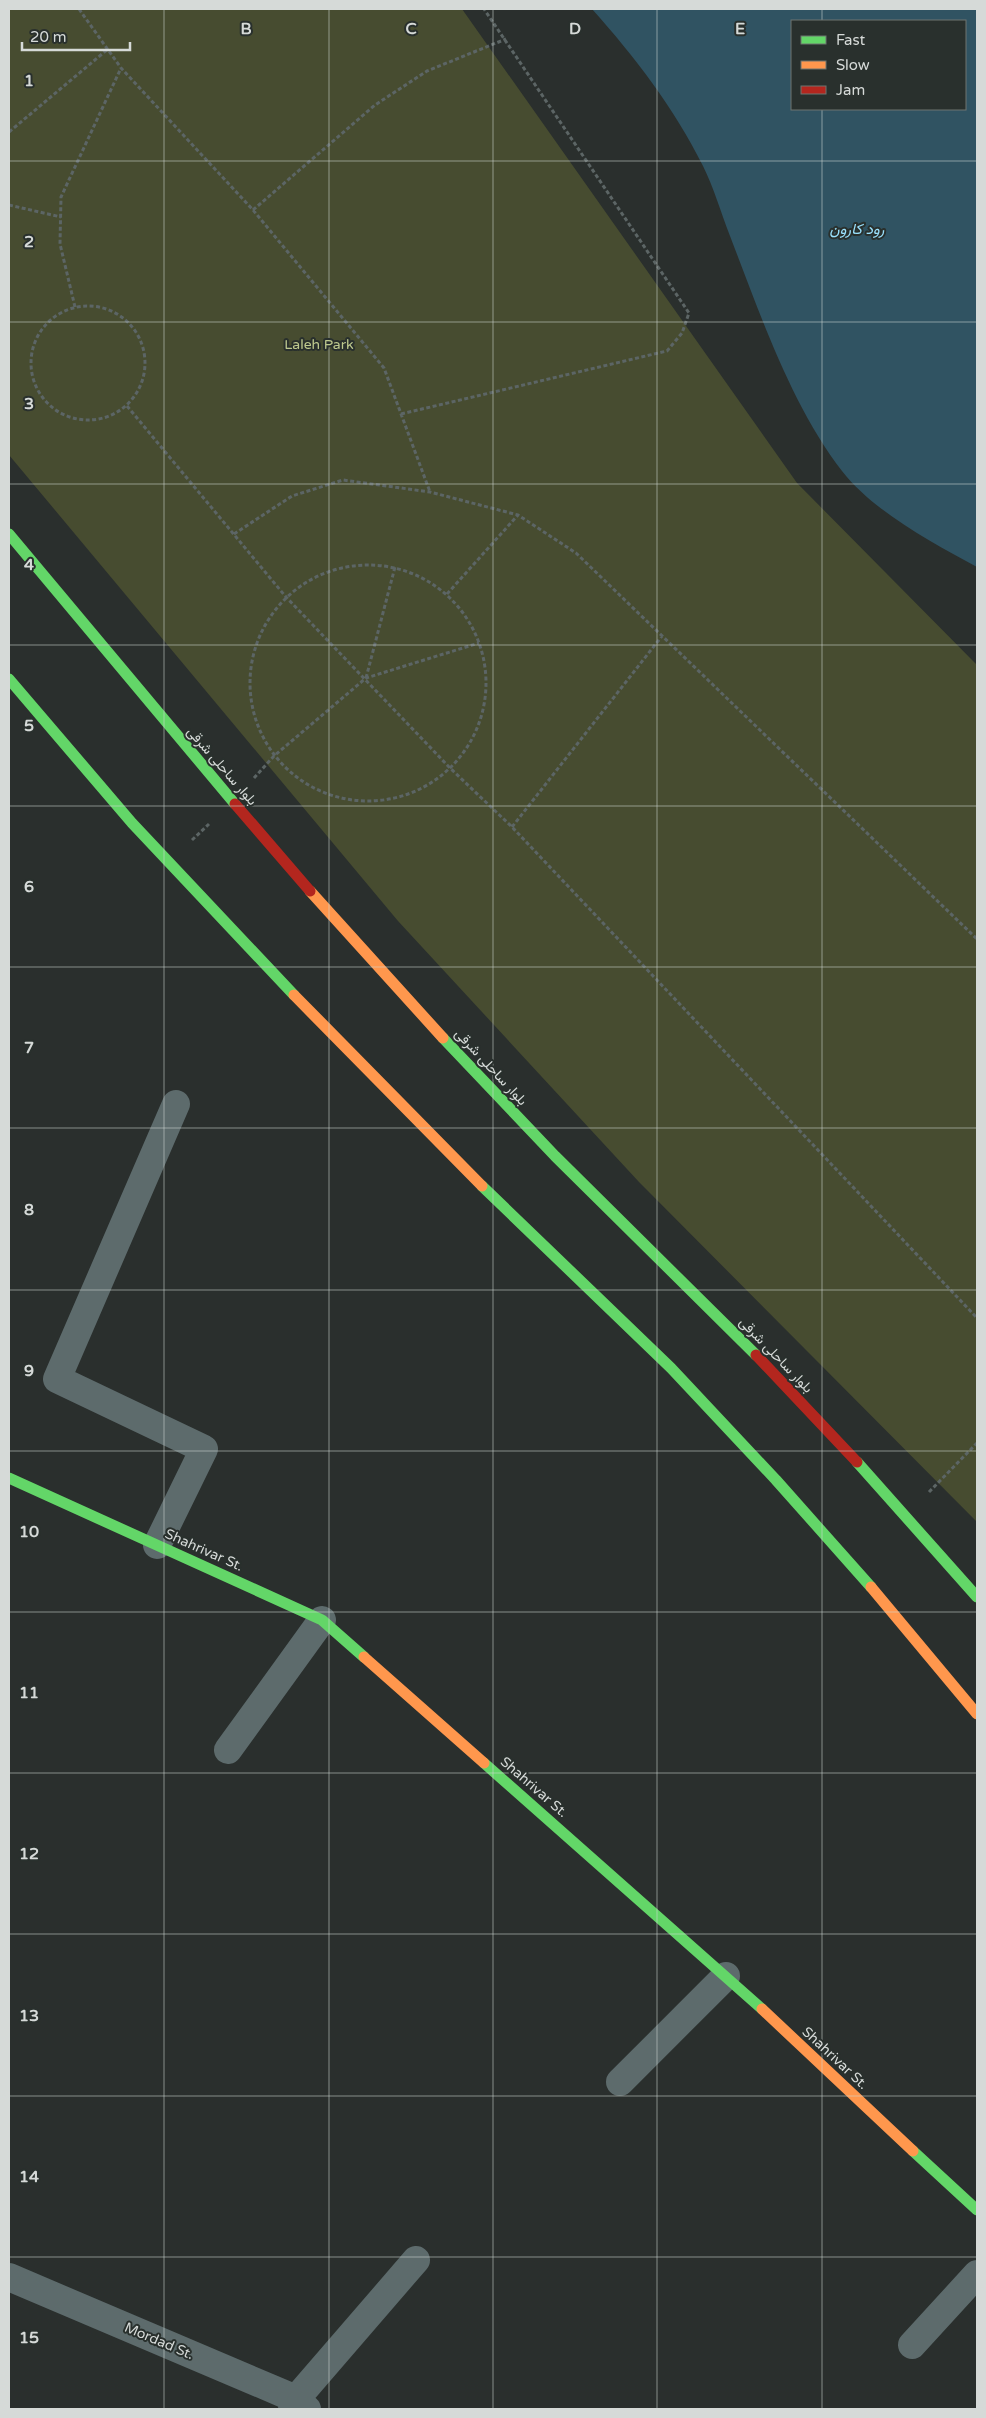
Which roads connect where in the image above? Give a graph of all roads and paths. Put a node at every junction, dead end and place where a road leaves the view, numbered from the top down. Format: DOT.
graph roads {
  1 [pos="79,9"];
  2 [pos="484,9"];
  3 [pos="506,39"];
  4 [pos="108,49"];
  5 [pos="121,68"];
  6 [pos="9,132"];
  7 [pos="9,205"];
  8 [pos="253,210"];
  9 [pos="61,217"];
  10 [pos="75,307"];
  11 [pos="127,406"];
  12 [pos="401,414"];
  13 [pos="430,492"];
  14 [pos="518,515"];
  15 [pos="9,534"];
  16 [pos="234,534"];
  17 [pos="395,568"];
  18 [pos="447,594"];
  19 [pos="286,597"];
  20 [pos="662,636"];
  21 [pos="479,643"];
  22 [pos="366,678"];
  23 [pos="9,679"];
  24 [pos="274,756"];
  25 [pos="450,768"];
  26 [pos="232,801"];
  27 [pos="512,827"];
  28 [pos="168,862"];
  29 [pos="977,939"];
  30 [pos="176,1104"];
  31 [pos="977,1318"];
  32 [pos="977,1443"];
  33 [pos="9,1478"];
  34 [pos="905,1515"];
  35 [pos="157,1545"];
  36 [pos="977,1597"];
  37 [pos="322,1620"];
  38 [pos="977,1714"];
  39 [pos="228,1750"];
  40 [pos="726,1976"];
  41 [pos="620,2082"];
  42 [pos="977,2210"];
  43 [pos="416,2260"];
  44 [pos="977,2274"];
  45 [pos="9,2278"];
  46 [pos="912,2346"];
  47 [pos="298,2406"];
  1 -- 4 [label="path"];
  2 -- 3 [label="path"];
  3 -- 8 [label="path"];
  3 -- 12 [label="path"];
  4 -- 5 [label="path"];
  4 -- 6 [label="path"];
  5 -- 8 [label="path"];
  5 -- 9 [label="path"];
  7 -- 9 [label="path"];
  8 -- 12 [label="path"];
  9 -- 10 [label="path"];
  10 -- 11 [label="path"];
  10 -- 11 [label="path"];
  11 -- 16 [label="path"];
  12 -- 13 [label="path"];
  13 -- 14 [label="path"];
  13 -- 16 [label="path"];
  14 -- 18 [label="path"];
  14 -- 20 [label="path"];
  15 -- 26 [label="main road, بلوار ساحلی شرقی"];
  16 -- 19 [label="path"];
  17 -- 18 [label="path"];
  17 -- 19 [label="path"];
  17 -- 22 [label="path"];
  18 -- 21 [label="path"];
  19 -- 22 [label="path"];
  19 -- 24 [label="path"];
  20 -- 27 [label="path"];
  20 -- 29 [label="path"];
  21 -- 22 [label="path"];
  21 -- 25 [label="path"];
  22 -- 24 [label="path"];
  22 -- 25 [label="path"];
  23 -- 28 [label="main road"];
  24 -- 25 [label="path"];
  24 -- 26 [label="path"];
  25 -- 27 [label="path"];
  26 -- 28 [label="path"];
  26 -- 34 [label="main road, بلوار ساحلی شرقی"];
  27 -- 31 [label="path"];
  28 -- 38 [label="main road"];
  30 -- 35 [label="street"];
  32 -- 34 [label="path"];
  33 -- 35 [label="main road, Shahrivar St."];
  34 -- 36 [label="main road, بلوار ساحلی شرقی"];
  35 -- 37 [label="main road, Shahrivar St."];
  37 -- 39 [label="street"];
  37 -- 40 [label="main road, Shahrivar St."];
  40 -- 41 [label="street"];
  40 -- 42 [label="main road, Shahrivar St."];
  43 -- 47 [label="street"];
  44 -- 46 [label="street"];
  45 -- 47 [label="street, Mordad St."];
}
